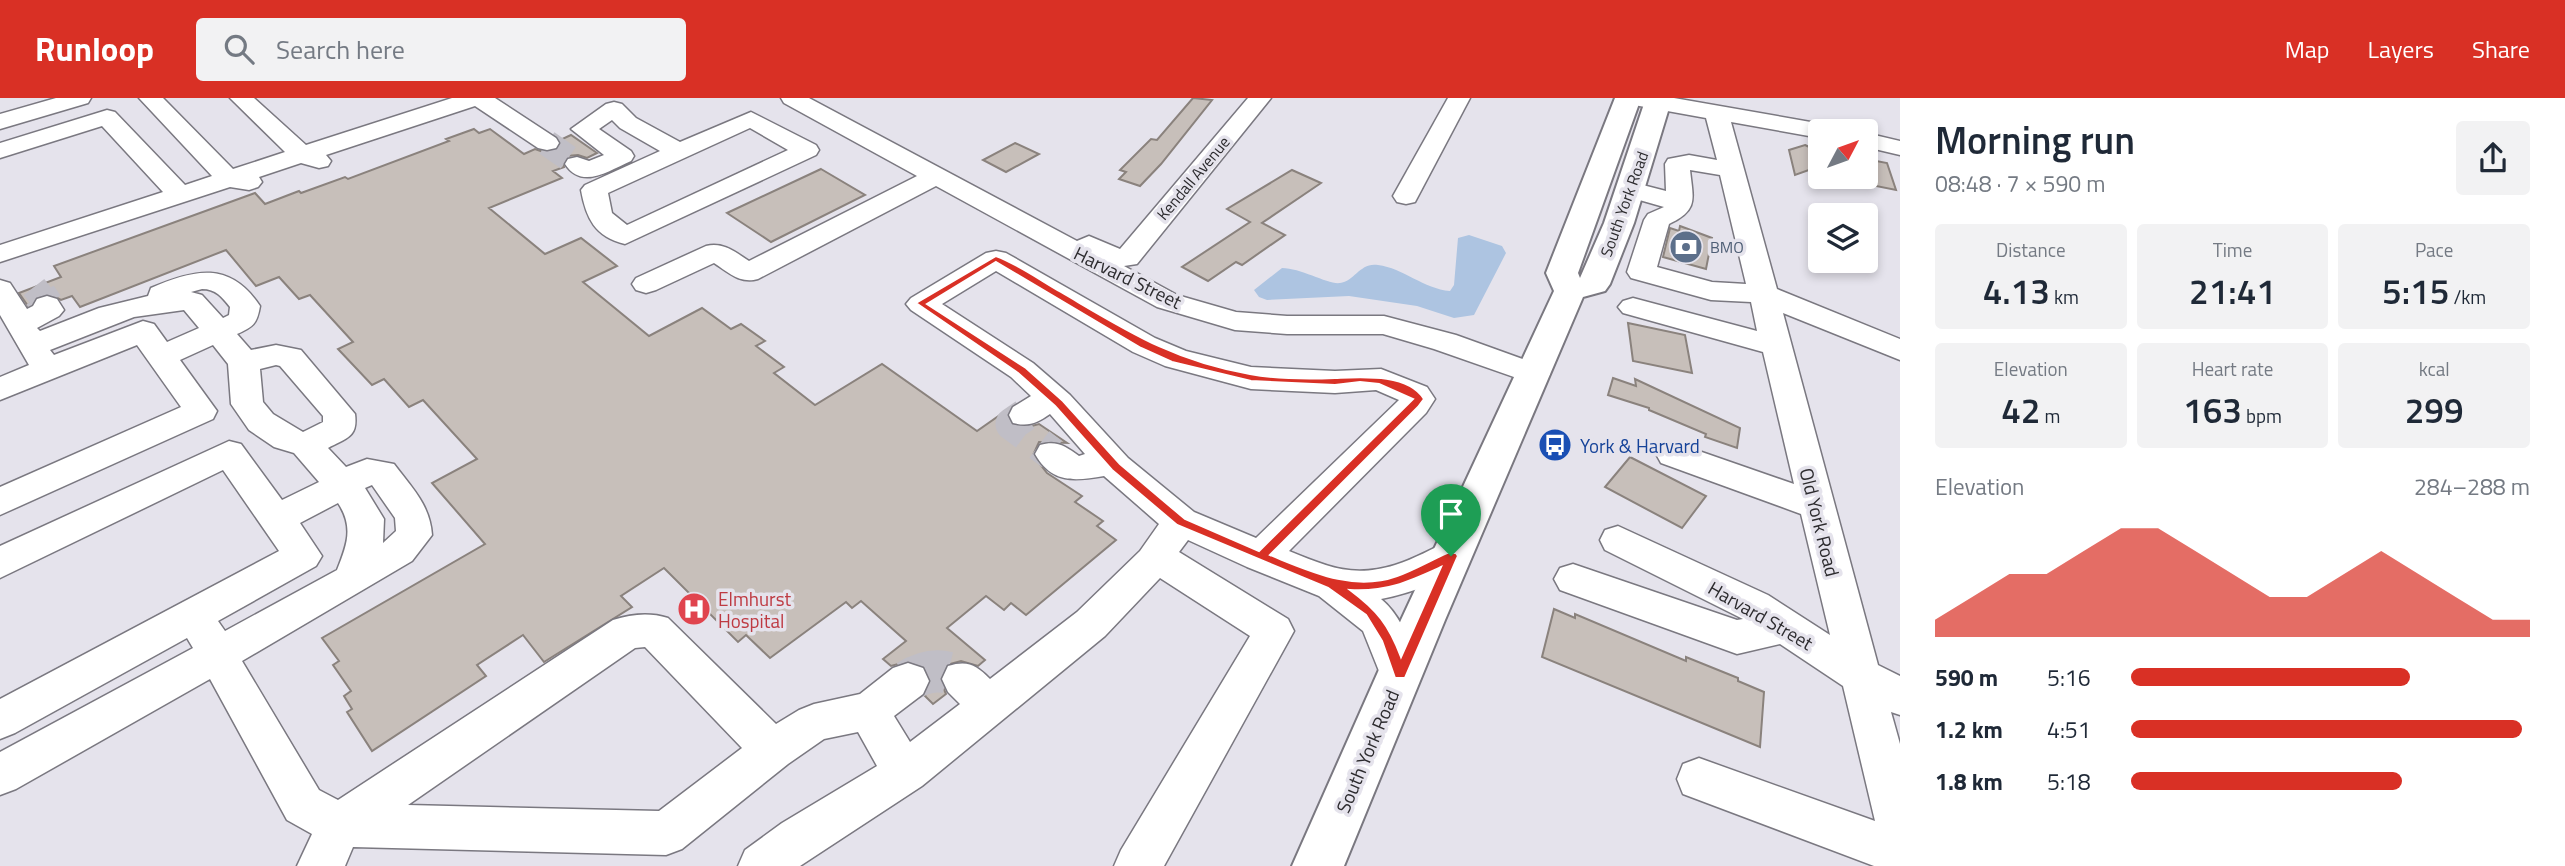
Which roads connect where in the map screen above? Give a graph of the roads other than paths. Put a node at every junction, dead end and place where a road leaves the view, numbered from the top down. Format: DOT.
graph roads {
  1 [pos="80,98"];
  2 [pos="150,98"];
  3 [pos="241,98"];
  4 [pos="477,98"];
  5 [pos="792,98"];
  6 [pos="818,98"];
  7 [pos="1260,98"];
  8 [pos="1459,98"];
  9 [pos="1645,99"];
  10 [pos="605,103"];
  11 [pos="426,104"];
  12 [pos="1728,109"];
  13 [pos="0,122"];
  14 [pos="1808,128"];
  15 [pos="583,129"];
  16 [pos="1878,143"];
  17 [pos="1900,148"];
  18 [pos="0,151"];
  19 [pos="678,151"];
  20 [pos="302,155"];
  21 [pos="329,164"];
  22 [pos="577,164"];
  23 [pos="1731,170"];
  24 [pos="936,176"];
  25 [pos="229,179"];
  26 [pos="1630,190"];
  27 [pos="180,195"];
  28 [pos="1406,196"];
  29 [pos="1680,204"];
  30 [pos="0,254"];
  31 [pos="1127,258"];
  32 [pos="646,284"];
  33 [pos="1,290"];
  34 [pos="1570,291"];
  35 [pos="1762,294"];
  36 [pos="1633,307"];
  37 [pos="218,331"];
  38 [pos="1775,345"];
  39 [pos="33,347"];
  40 [pos="1900,350"];
  41 [pos="161,356"];
  42 [pos="244,362"];
  43 [pos="1534,374"];
  44 [pos="0,389"];
  45 [pos="1052,397"];
  46 [pos="1025,415"];
  47 [pos="306,445"];
  48 [pos="1052,454"];
  49 [pos="1673,454"];
  50 [pos="1113,462"];
  51 [pos="341,486"];
  52 [pos="0,502"];
  53 [pos="1816,505"];
  54 [pos="277,519"];
  55 [pos="1181,522"];
  56 [pos="1618,540"];
  57 [pos="1157,556"];
  58 [pos="1451,556"];
  59 [pos="1261,557"];
  60 [pos="0,563"];
  61 [pos="1573,579"];
  62 [pos="1333,584"];
  63 [pos="195,614"];
  64 [pos="1787,626"];
  65 [pos="216,654"];
  66 [pos="1400,674"];
  67 [pos="1858,674"];
  68 [pos="908,681"];
  69 [pos="1900,696"];
  70 [pos="871,710"];
  71 [pos="0,720"];
  72 [pos="773,750"];
  73 [pos="906,772"];
  74 [pos="0,775"];
  75 [pos="1699,779"];
  76 [pos="340,825"];
  77 [pos="1900,829"];
  78 [pos="1900,853"];
  79 [pos="321,866"];
  80 [pos="762,866"];
  81 [pos="1138,866"];
  82 [pos="1318,866"];
  1 -- 13 [label="street"];
  2 -- 25 [label="street"];
  3 -- 20 [label="street"];
  4 -- 11 [label="street"];
  4 -- 15 [label="street"];
  5 -- 24 [label="street, Harvard Street"];
  6 -- 31 [label="street, Harvard Street"];
  7 -- 31 [label="street, Kendall Avenue"];
  8 -- 28 [label="street"];
  9 -- 12 [label="street"];
  9 -- 26 [label="main road, South York Road"];
  9 -- 34 [label="main road, South York Road"];
  10 -- 15 [label="street"];
  10 -- 19 [label="street"];
  11 -- 20 [label="street"];
  11 -- 21 [label="street"];
  12 -- 14 [label="street"];
  12 -- 23 [label="street"];
  15 -- 22 [label="street"];
  16 -- 17 [label="street"];
  18 -- 27 [label="street"];
  19 -- 19 [label="street"];
  20 -- 21 [label="street"];
  20 -- 25 [label="street"];
  21 -- 25 [label="street"];
  23 -- 29 [label="street"];
  23 -- 35 [label="street, Old York Road"];
  24 -- 32 [label="street"];
  24 -- 43 [label="street, Harvard Street"];
  25 -- 27 [label="street"];
  26 -- 29 [label="street"];
  26 -- 34 [label="main road, South York Road"];
  27 -- 30 [label="street"];
  29 -- 35 [label="street"];
  33 -- 39 [label="street"];
  33 -- 39 [label="street"];
  34 -- 43 [label="main road, South York Road"];
  35 -- 38 [label="street, Old York Road"];
  35 -- 40 [label="street"];
  36 -- 38 [label="street"];
  37 -- 39 [label="street"];
  37 -- 41 [label="street"];
  37 -- 42 [label="street"];
  38 -- 53 [label="street, Old York Road"];
  39 -- 41 [label="street"];
  39 -- 44 [label="street"];
  41 -- 52 [label="street"];
  42 -- 47 [label="street"];
  42 -- 47 [label="street"];
  43 -- 58 [label="main road, South York Road"];
  45 -- 46 [label="street"];
  45 -- 50 [label="street"];
  45 -- 59 [label="street"];
  47 -- 51 [label="street"];
  48 -- 50 [label="street"];
  49 -- 53 [label="street"];
  50 -- 55 [label="street"];
  51 -- 54 [label="street"];
  51 -- 65 [label="street"];
  53 -- 67 [label="street, Old York Road"];
  54 -- 60 [label="street"];
  54 -- 63 [label="street"];
  55 -- 57 [label="street"];
  55 -- 59 [label="street"];
  56 -- 64 [label="street, Harvard Street"];
  57 -- 73 [label="street"];
  57 -- 81 [label="street"];
  58 -- 62 [label="street"];
  58 -- 66 [label="main road, South York Road"];
  59 -- 62 [label="street"];
  61 -- 64 [label="street"];
  62 -- 66 [label="street"];
  63 -- 65 [label="street"];
  63 -- 71 [label="street"];
  64 -- 67 [label="street, Harvard Street"];
  65 -- 74 [label="street"];
  65 -- 76 [label="street"];
  66 -- 82 [label="main road, South York Road"];
  67 -- 69 [label="street, Harvard Street"];
  67 -- 77 [label="street, Old York Road"];
  68 -- 70 [label="street"];
  70 -- 72 [label="street"];
  70 -- 73 [label="street"];
  72 -- 76 [label="street"];
  72 -- 76 [label="street"];
  73 -- 80 [label="street"];
  75 -- 78 [label="street"];
  76 -- 79 [label="street"];
}
